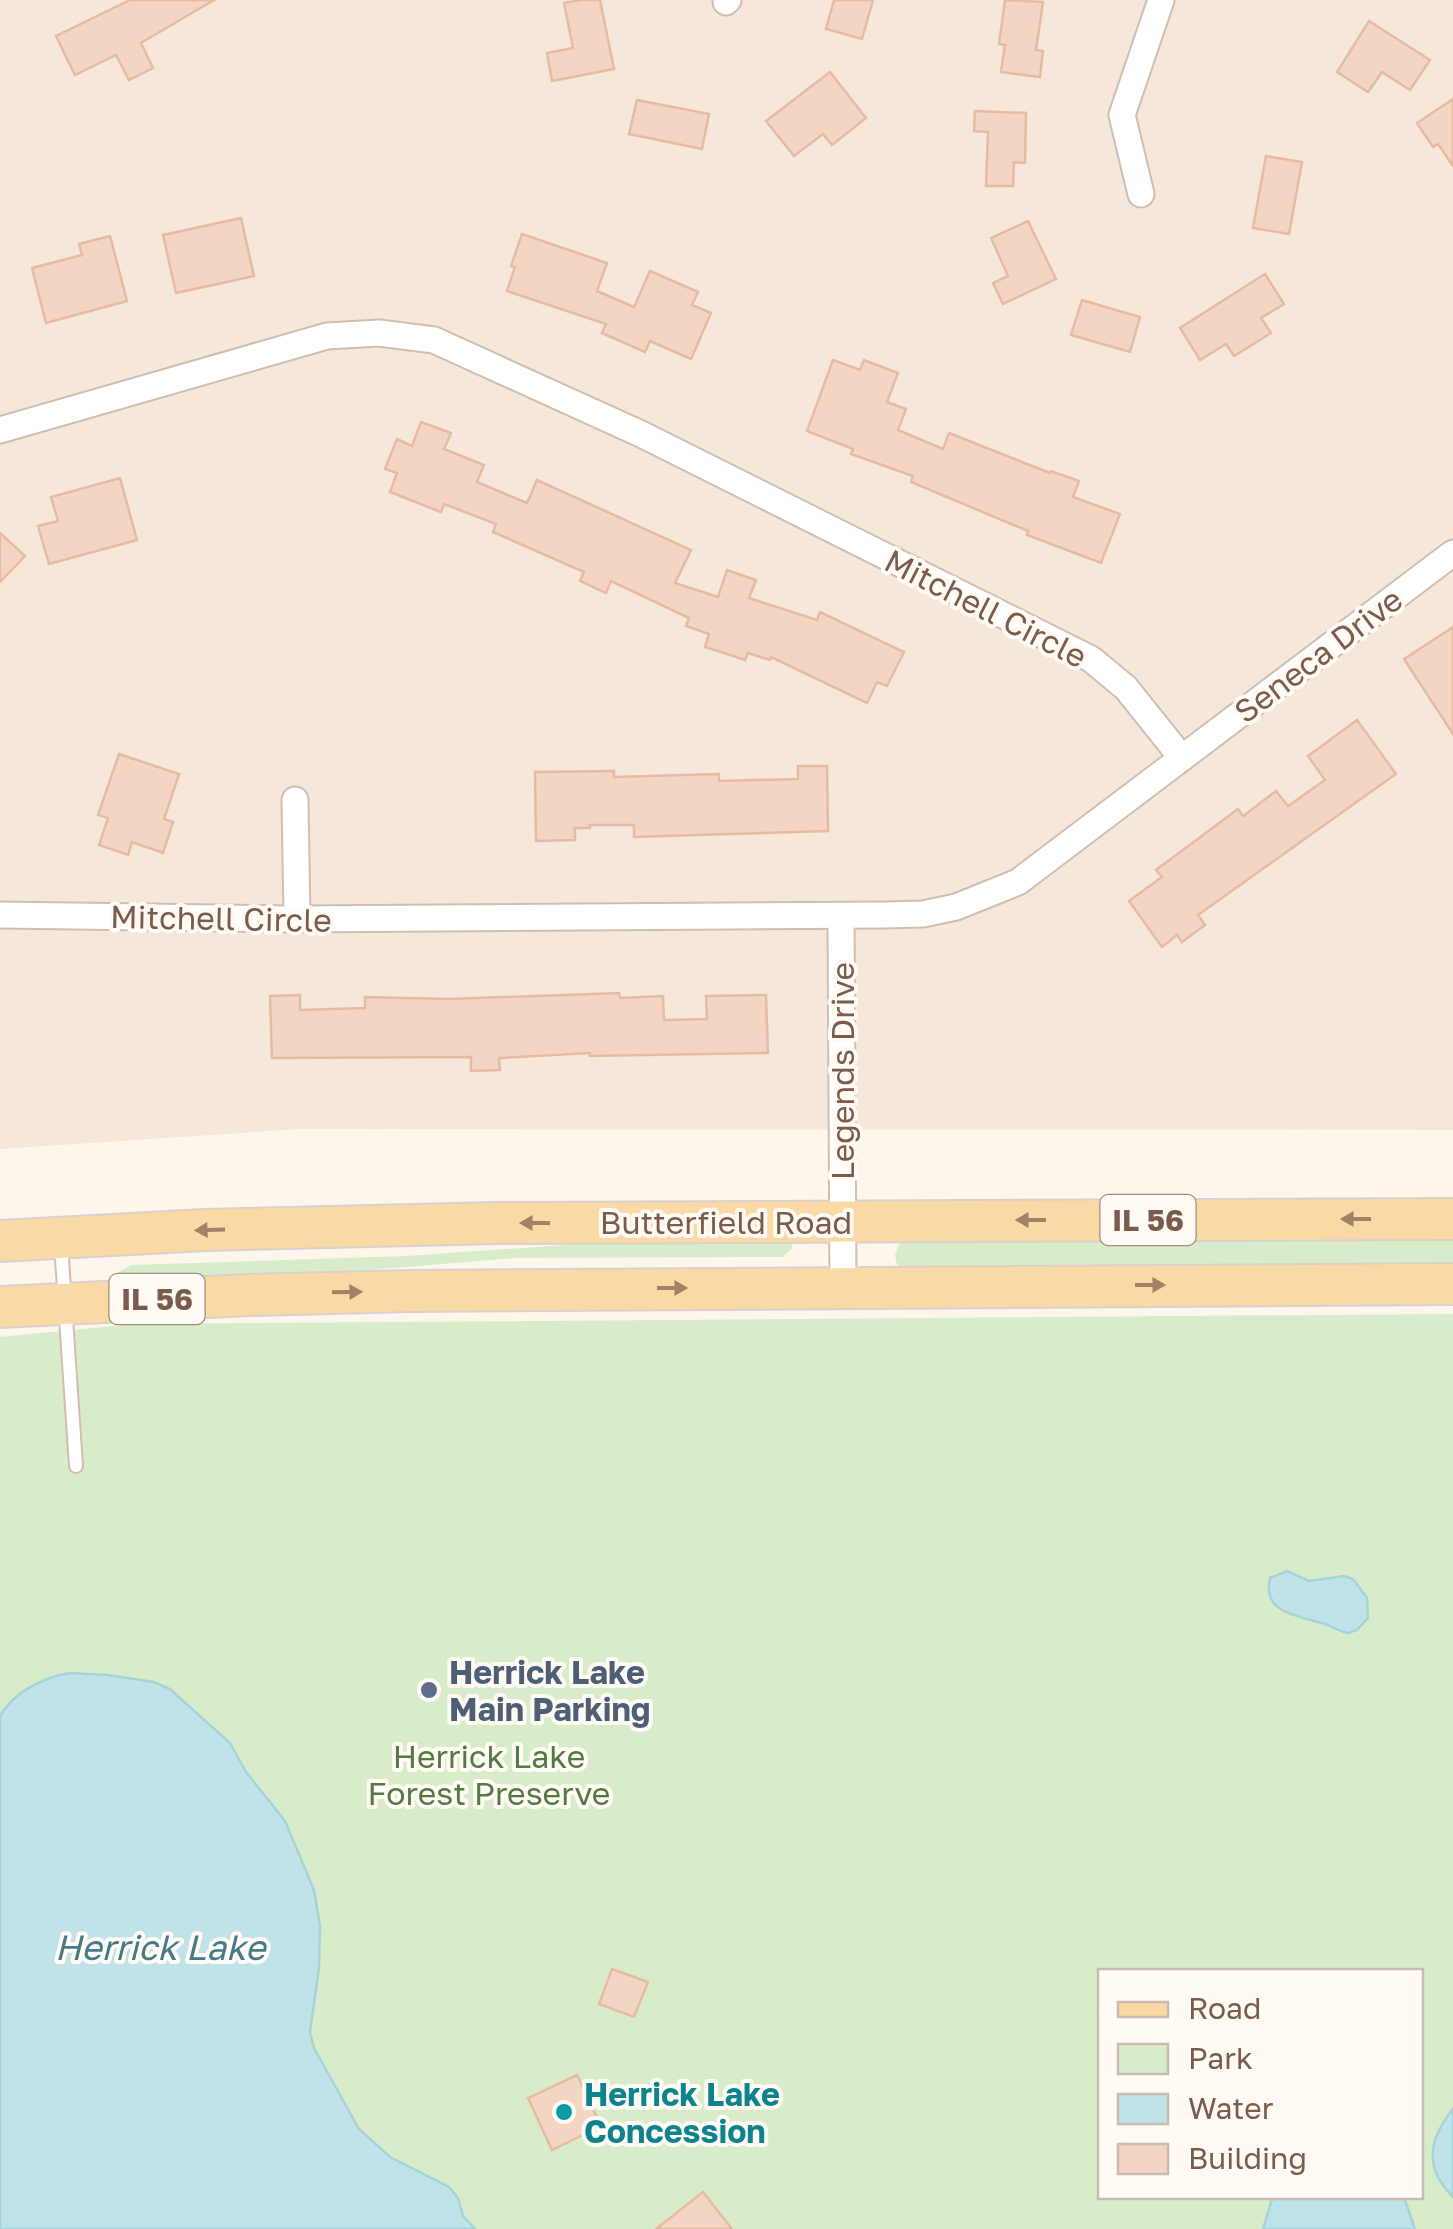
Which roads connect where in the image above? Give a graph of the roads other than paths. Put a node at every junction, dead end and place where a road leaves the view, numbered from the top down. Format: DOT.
graph roads {
  1 [pos="1161,0"];
  2 [pos="1141,194"];
  3 [pos="0,430"];
  4 [pos="1453,553"];
  5 [pos="1182,758"];
  6 [pos="295,800"];
  7 [pos="0,915"];
  8 [pos="842,916"];
  9 [pos="298,919"];
  10 [pos="1453,1219"];
  11 [pos="843,1221"];
  12 [pos="61,1237"];
  13 [pos="0,1241"];
  14 [pos="1453,1284"];
  15 [pos="843,1286"];
  16 [pos="64,1304"];
  17 [pos="0,1307"];
  18 [pos="76,1466"];
  1 -- 2 [label="street"];
  3 -- 5 [label="street, Mitchell Circle"];
  4 -- 5 [label="street, Seneca Drive"];
  5 -- 8 [label="street, Mitchell Circle"];
  6 -- 9 [label="street"];
  7 -- 9 [label="street, Mitchell Circle"];
  8 -- 9 [label="street, Mitchell Circle"];
  8 -- 11 [label="street, Legends Drive"];
  10 -- 11 [label="main road, Butterfield Road / IL 56, one-way"];
  11 -- 12 [label="main road, Butterfield Road / IL 56, one-way"];
  11 -- 15 [label="street, Legends Drive"];
  12 -- 13 [label="main road, Butterfield Road / IL 56"];
  12 -- 16 [label="lane"];
  15 -- 14 [label="main road, Butterfield Road / IL 56, one-way"];
  16 -- 15 [label="main road, Butterfield Road / IL 56, one-way"];
  16 -- 17 [label="main road, Butterfield Road / IL 56"];
  16 -- 18 [label="lane"];
}
